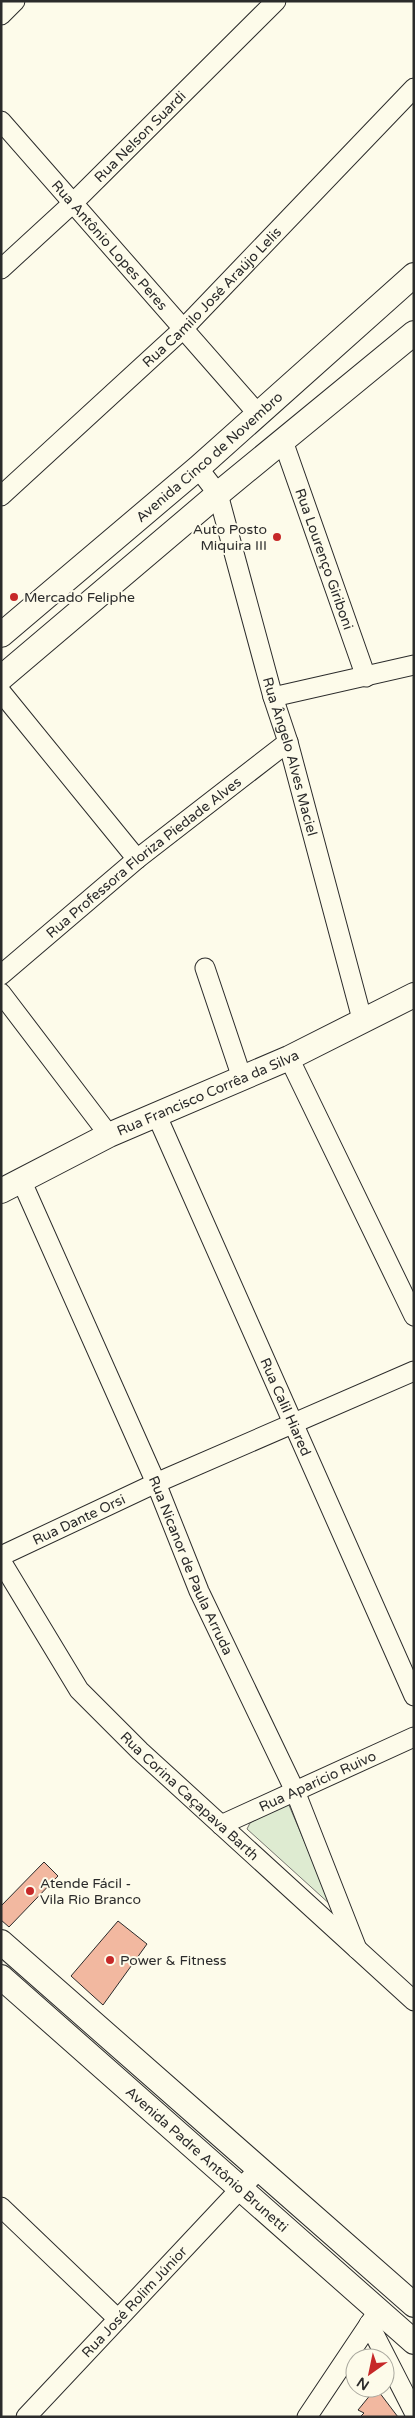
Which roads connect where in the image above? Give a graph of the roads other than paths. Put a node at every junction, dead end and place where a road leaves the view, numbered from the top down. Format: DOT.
graph roads {
  1 [pos="15,1"];
  2 [pos="276,1"];
  3 [pos="1,15"];
  4 [pos="414,88"];
  5 [pos="1,121"];
  6 [pos="74,202"];
  7 [pos="1,269"];
  8 [pos="414,276"];
  9 [pos="183,329"];
  10 [pos="414,333"];
  11 [pos="258,414"];
  12 [pos="283,441"];
  13 [pos="198,468"];
  14 [pos="218,494"];
  15 [pos="1,496"];
  16 [pos="1,636"];
  17 [pos="414,665"];
  18 [pos="366,677"];
  19 [pos="1,678"];
  20 [pos="1,692"];
  21 [pos="273,697"];
  22 [pos="288,742"];
  23 [pos="137,859"];
  24 [pos="205,968"];
  25 [pos="1,975"];
  26 [pos="1,993"];
  27 [pos="414,995"];
  28 [pos="362,1020"];
  29 [pos="289,1058"];
  30 [pos="242,1078"];
  31 [pos="157,1116"];
  32 [pos="109,1135"];
  33 [pos="12,1187"];
  34 [pos="414,1316"];
  35 [pos="414,1371"];
  36 [pos="294,1425"];
  37 [pos="156,1484"];
  38 [pos="1,1556"];
  39 [pos="1,1562"];
  40 [pos="414,1696"];
  41 [pos="414,1737"];
  42 [pos="295,1791"];
  43 [pos="221,1825"];
  44 [pos="1,1942"];
  45 [pos="357,1949"];
  46 [pos="1,1977"];
  47 [pos="414,2001"];
  48 [pos="259,2169"];
  49 [pos="242,2189"];
  50 [pos="1,2207"];
  51 [pos="414,2305"];
  52 [pos="374,2317"];
  53 [pos="118,2319"];
  54 [pos="414,2342"];
  55 [pos="414,2412"];
  56 [pos="26,2417"];
  57 [pos="307,2417"];
  1 -- 3 [label="street"];
  2 -- 6 [label="street, Rua Nelson Suardi"];
  4 -- 9 [label="street, Rua Camilo José Araújo Lelis"];
  5 -- 6 [label="street, Rua Antônio Lopes Peres"];
  6 -- 7 [label="street, Rua Nelson Suardi"];
  6 -- 9 [label="street, Rua Antônio Lopes Peres"];
  8 -- 11 [label="main road, Avenida Cinco de Novembro"];
  9 -- 11 [label="street, Rua Antônio Lopes Peres"];
  9 -- 15 [label="street, Rua Camilo José Araújo Lelis"];
  10 -- 12 [label="main road"];
  11 -- 13 [label="main road, Avenida Cinco de Novembro"];
  12 -- 14 [label="main road"];
  12 -- 18 [label="street, Rua Lourenço Giriboni"];
  13 -- 14 [label="street"];
  13 -- 16 [label="main road, Avenida Cinco de Novembro"];
  14 -- 19 [label="main road"];
  14 -- 21 [label="street, Rua Ângelo Alves Maciel"];
  17 -- 18 [label="street"];
  18 -- 21 [label="street"];
  20 -- 23 [label="street"];
  21 -- 22 [label="street, Rua Ângelo Alves Maciel"];
  22 -- 23 [label="street, Rua Professora Floriza Piedade Alves"];
  22 -- 28 [label="street, Rua Ângelo Alves Maciel"];
  23 -- 25 [label="street, Rua Professora Floriza Piedade Alves"];
  24 -- 30 [label="street"];
  26 -- 32 [label="street"];
  27 -- 28 [label="main road, Rua Francisco Corrêa da Silva"];
  28 -- 29 [label="main road, Rua Francisco Corrêa da Silva"];
  29 -- 30 [label="main road, Rua Francisco Corrêa da Silva"];
  29 -- 34 [label="street"];
  30 -- 31 [label="main road, Rua Francisco Corrêa da Silva"];
  31 -- 32 [label="main road, Rua Francisco Corrêa da Silva"];
  31 -- 36 [label="street, Rua Calil Hiared"];
  32 -- 33 [label="main road, Rua Francisco Corrêa da Silva"];
  33 -- 37 [label="street, Rua Nicanor de Paula Arruda"];
  35 -- 36 [label="street, Rua Dante Orsi"];
  36 -- 37 [label="street, Rua Dante Orsi"];
  36 -- 40 [label="street, Rua Calil Hiared"];
  37 -- 38 [label="street, Rua Dante Orsi"];
  37 -- 42 [label="street, Rua Nicanor de Paula Arruda"];
  39 -- 43 [label="street, Rua Corina Caçapava Barth"];
  41 -- 42 [label="street, Rua Aparício Ruivo"];
  42 -- 43 [label="street, Rua Aparício Ruivo"];
  42 -- 45 [label="street, Rua Nicanor de Paula Arruda"];
  43 -- 45 [label="street, Rua Corina Caçapava Barth"];
  44 -- 48 [label="main road, Avenida Padre Antônio Brunetti"];
  45 -- 47 [label="street, Rua Corina Caçapava Barth"];
  46 -- 49 [label="main road, Avenida Padre Antônio Brunetti"];
  48 -- 49 [label="street, Rua José Rolim Júnior"];
  48 -- 51 [label="main road, Avenida Padre Antônio Brunetti"];
  49 -- 52 [label="main road, Avenida Padre Antônio Brunetti"];
  49 -- 53 [label="street, Rua José Rolim Júnior"];
  50 -- 53 [label="street"];
  52 -- 54 [label="main road, Avenida Padre Antônio Brunetti"];
  52 -- 55 [label="street"];
  52 -- 57 [label="street"];
  53 -- 56 [label="street, Rua José Rolim Júnior"];
}
